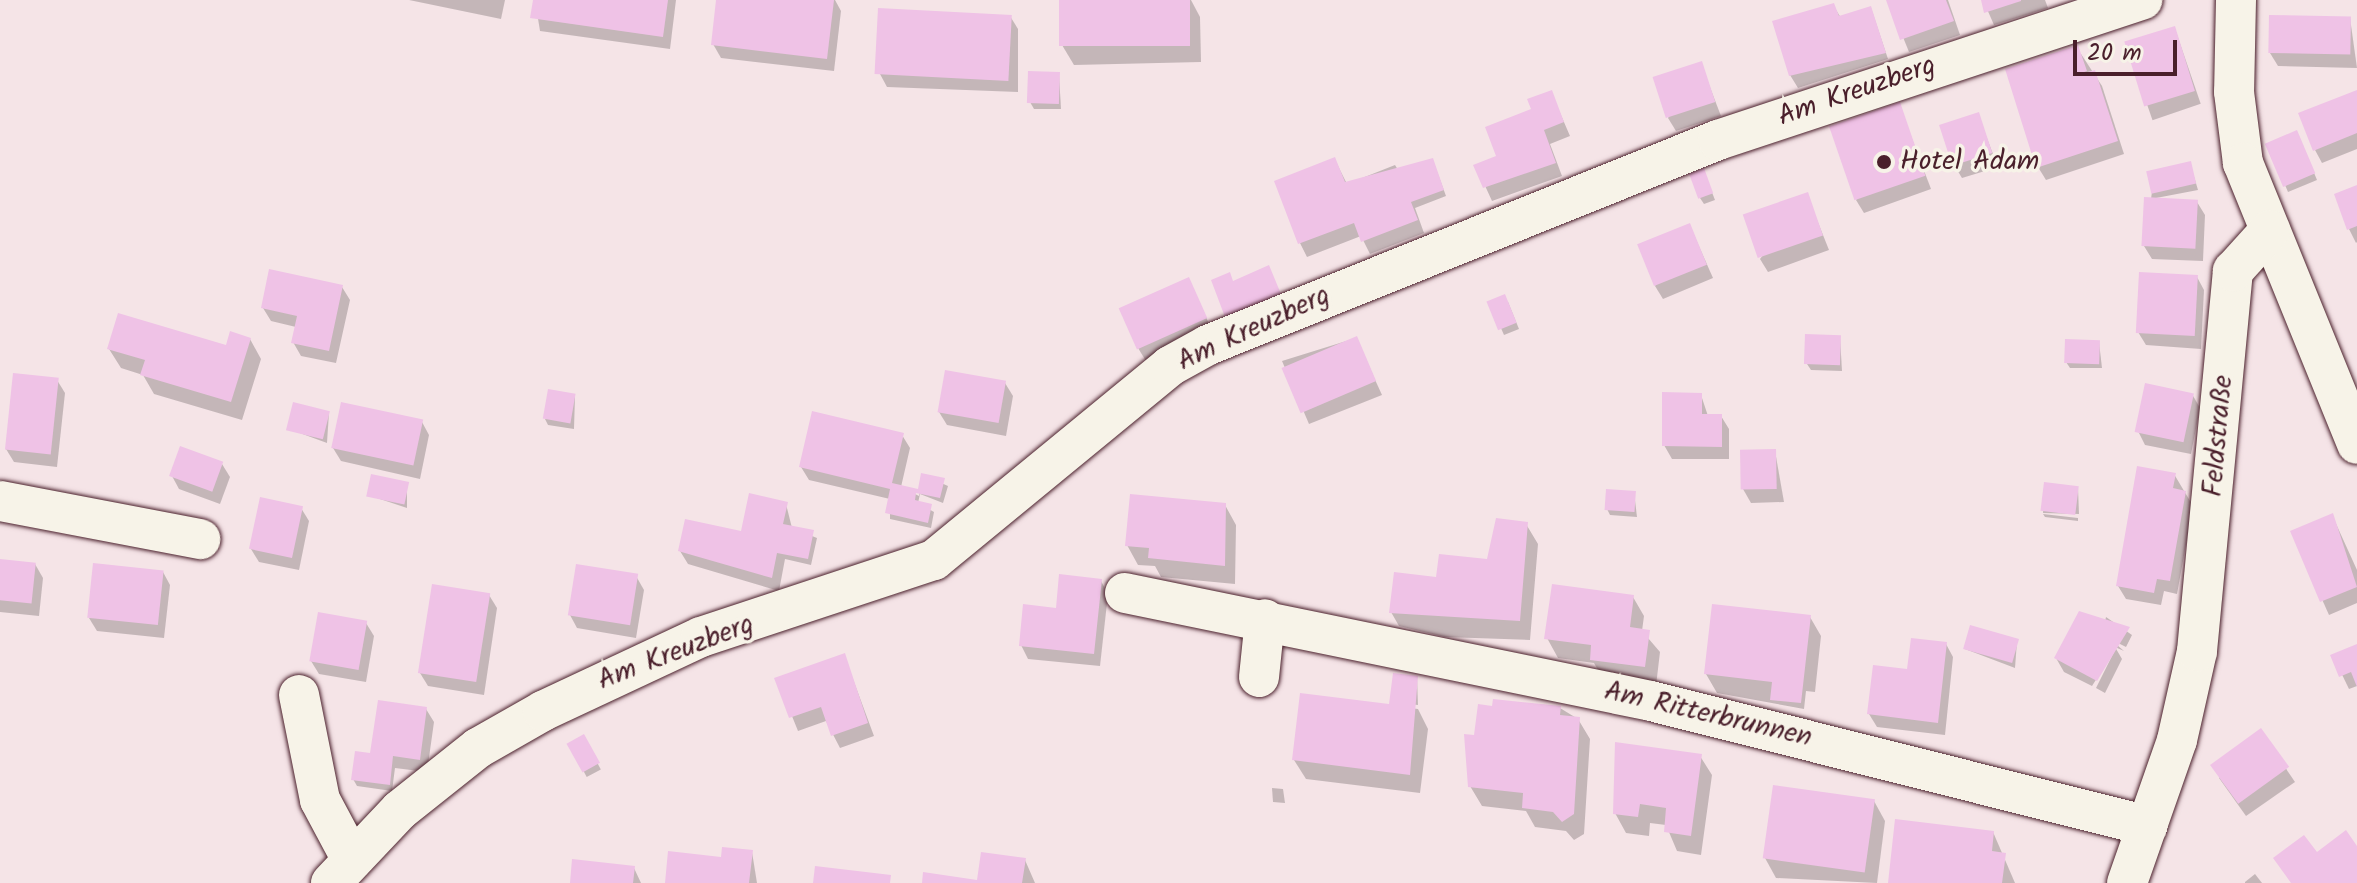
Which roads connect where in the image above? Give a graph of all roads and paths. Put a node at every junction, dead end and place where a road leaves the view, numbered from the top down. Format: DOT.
graph roads {
  1 [pos="2142,0"];
  2 [pos="2236,0"];
  3 [pos="2270,230"];
  4 [pos="2357,444"];
  5 [pos="0,501"];
  6 [pos="200,539"];
  7 [pos="1125,593"];
  8 [pos="1265,619"];
  9 [pos="1259,677"];
  10 [pos="299,695"];
  11 [pos="2148,826"];
  12 [pos="342,872"];
  13 [pos="2127,883"];
  1 -- 12 [label="street, Am Kreuzberg"];
  2 -- 3 [label="street"];
  3 -- 4 [label="street"];
  3 -- 11 [label="street, Feldstraße"];
  5 -- 6 [label="street"];
  7 -- 8 [label="street, Am Ritterbrunnen"];
  8 -- 9 [label="street"];
  8 -- 11 [label="street, Am Ritterbrunnen"];
  10 -- 12 [label="street"];
  11 -- 13 [label="street, Feldstraße"];
}
